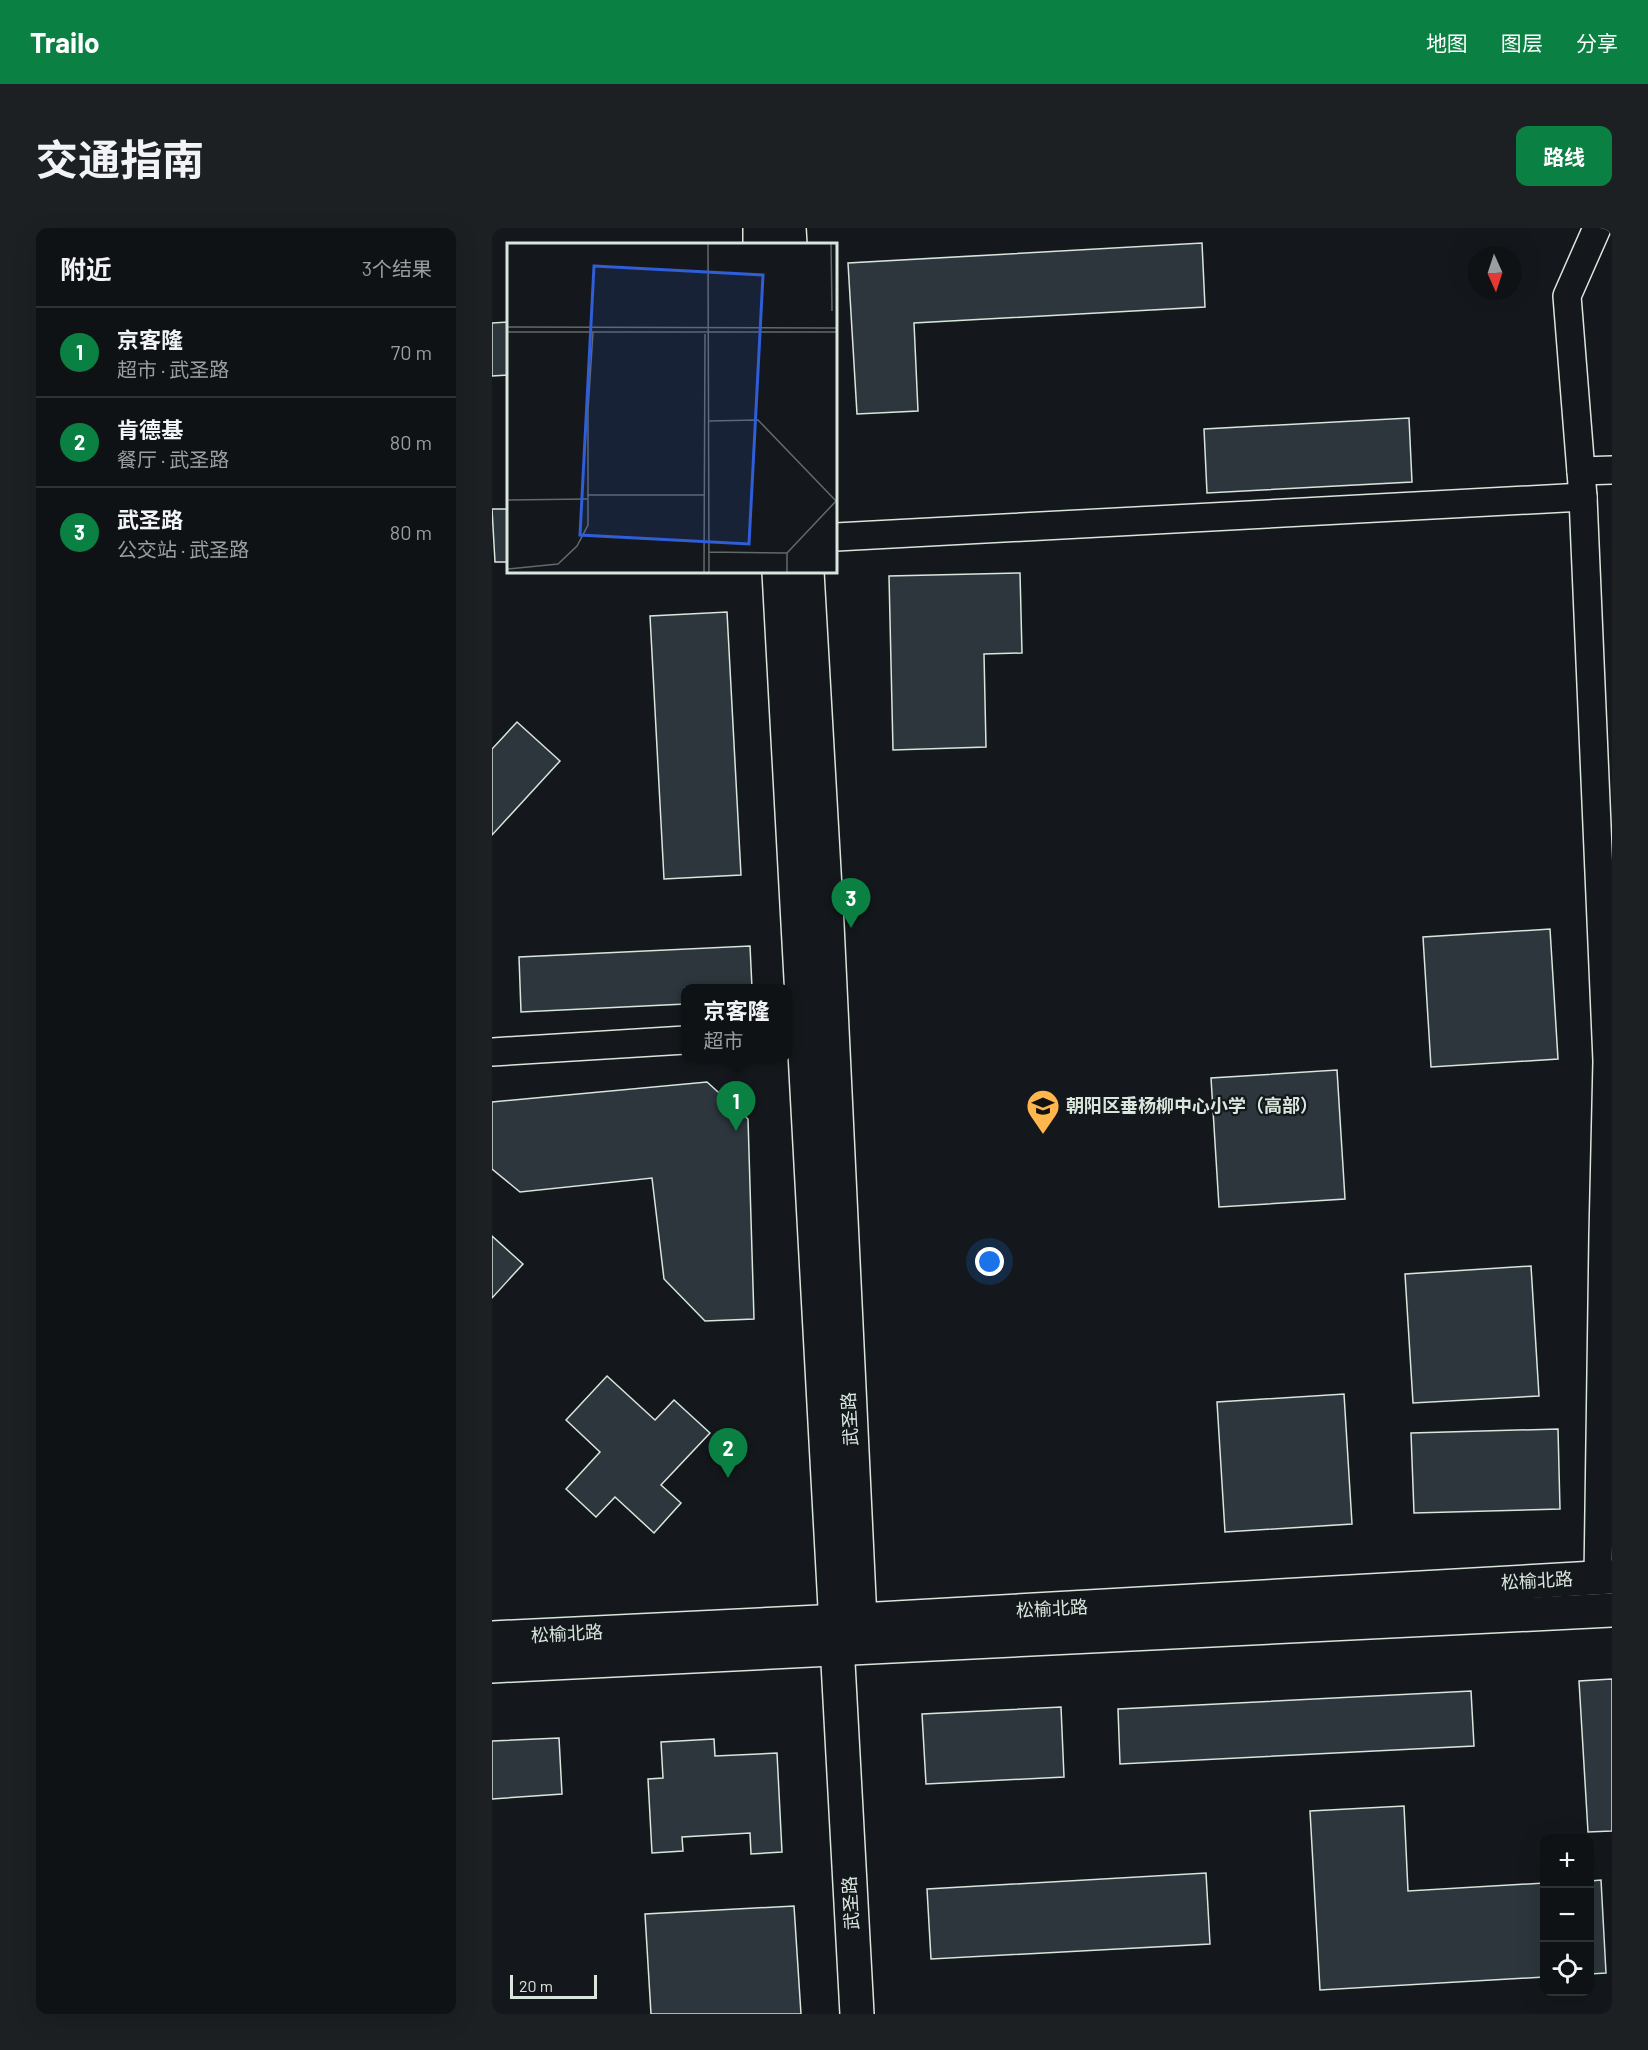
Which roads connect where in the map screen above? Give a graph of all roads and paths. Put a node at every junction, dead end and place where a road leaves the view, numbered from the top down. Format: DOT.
graph roads {
  1 [pos="789,228"];
  2 [pos="1597,228"];
  3 [pos="790,243"];
  4 [pos="1612,470"];
  5 [pos="1582,484"];
  6 [pos="837,537"];
  7 [pos="778,573"];
  8 [pos="807,573"];
  9 [pos="795,1033"];
  10 [pos="681,1040"];
  11 [pos="492,1052"];
  12 [pos="1605,1578"];
  13 [pos="1612,1610"];
  14 [pos="844,1630"];
  15 [pos="492,1638"];
  16 [pos="492,1666"];
  17 [pos="857,2014"];
  1 -- 3 [label="street"];
  2 -- 5 [label="street"];
  4 -- 5 [label="street"];
  5 -- 6 [label="street"];
  5 -- 12 [label="street"];
  7 -- 9 [label="street, 武圣路"];
  8 -- 14 [label="street, 武圣路"];
  9 -- 14 [label="street, 武圣路"];
  10 -- 11 [label="street"];
  12 -- 14 [label="street, 松榆北路"];
  13 -- 14 [label="street, 松榆北路"];
  14 -- 15 [label="street, 松榆北路"];
  14 -- 16 [label="street, 松榆北路"];
  14 -- 17 [label="street, 武圣路"];
}
